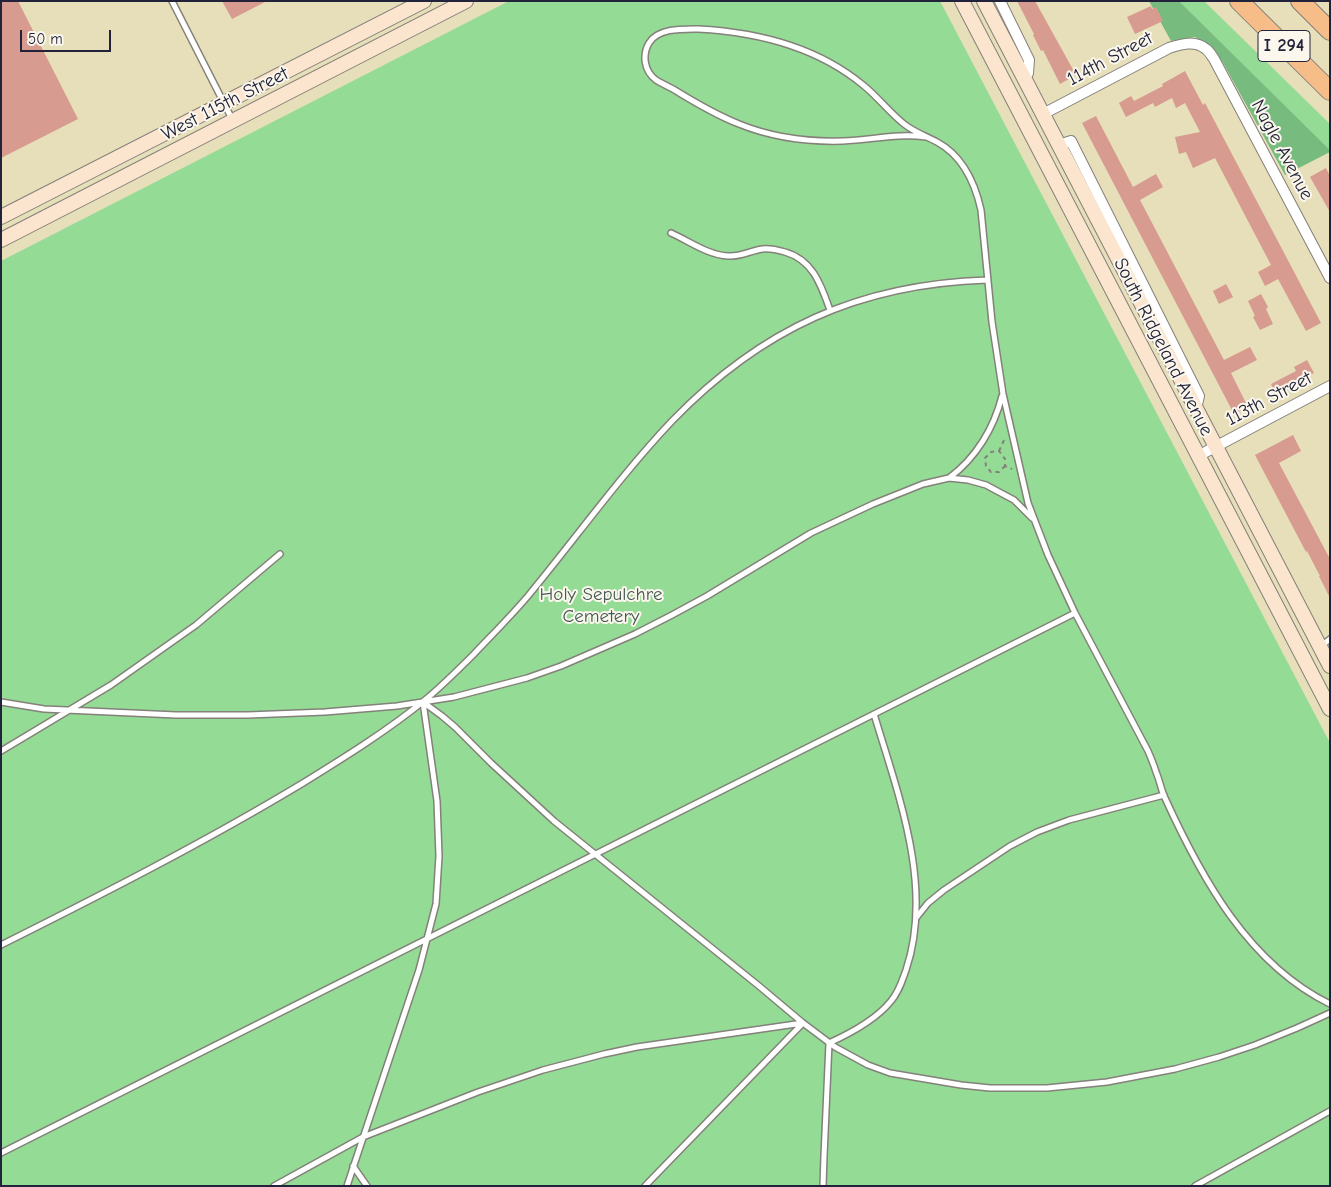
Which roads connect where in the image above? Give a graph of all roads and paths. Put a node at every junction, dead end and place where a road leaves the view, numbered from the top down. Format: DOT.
graph roads {
  1 [pos="172,1"];
  2 [pos="424,1"];
  3 [pos="466,1"];
  4 [pos="962,1"];
  5 [pos="984,1"];
  6 [pos="1000,1"];
  7 [pos="1239,1"];
  8 [pos="1300,1"];
  9 [pos="1330,31"];
  10 [pos="1197,44"];
  11 [pos="1024,79"];
  12 [pos="1330,90"];
  13 [pos="224,103"];
  14 [pos="1042,114"];
  15 [pos="233,121"];
  16 [pos="926,137"];
  17 [pos="1,217"];
  18 [pos="671,232"];
  19 [pos="1,240"];
  20 [pos="1330,278"];
  21 [pos="987,280"];
  22 [pos="830,310"];
  23 [pos="1330,386"];
  24 [pos="1003,394"];
  25 [pos="1216,447"];
  26 [pos="1198,456"];
  27 [pos="1005,466"];
  28 [pos="1021,473"];
  29 [pos="949,478"];
  30 [pos="1036,522"];
  31 [pos="280,554"];
  32 [pos="1075,613"];
  33 [pos="1325,643"];
  34 [pos="1330,666"];
  35 [pos="1,702"];
  36 [pos="423,702"];
  37 [pos="1330,709"];
  38 [pos="71,710"];
  39 [pos="874,714"];
  40 [pos="1,751"];
  41 [pos="1164,795"];
  42 [pos="595,855"];
  43 [pos="916,918"];
  44 [pos="428,940"];
  45 [pos="1,945"];
  46 [pos="1330,1004"];
  47 [pos="1330,1012"];
  48 [pos="803,1023"];
  49 [pos="829,1043"];
  50 [pos="1330,1111"];
  51 [pos="363,1136"];
  52 [pos="1,1153"];
  53 [pos="353,1166"];
  54 [pos="274,1186"];
  55 [pos="347,1186"];
  56 [pos="368,1186"];
  57 [pos="645,1186"];
  58 [pos="824,1186"];
  59 [pos="1195,1186"];
  1 -- 13 [label="lane"];
  2 -- 13 [label="main road, West 115th Street"];
  3 -- 15 [label="main road, West 115th Street"];
  4 -- 26 [label="main road, South Ridgeland Avenue"];
  5 -- 11 [label="main road, South Ridgeland Avenue"];
  6 -- 11 [label="street"];
  7 -- 12 [label="highway, I 294"];
  8 -- 9 [label="highway, I 294"];
  10 -- 14 [label="street, 114th Street"];
  10 -- 20 [label="street, Nagle Avenue"];
  11 -- 14 [label="main road, South Ridgeland Avenue"];
  13 -- 15 [label="lane"];
  13 -- 17 [label="main road, West 115th Street"];
  14 -- 25 [label="main road, South Ridgeland Avenue"];
  15 -- 19 [label="main road, West 115th Street"];
  16 -- 16 [label="lane"];
  16 -- 21 [label="lane"];
  18 -- 22 [label="lane"];
  21 -- 22 [label="lane"];
  21 -- 24 [label="lane"];
  22 -- 36 [label="lane"];
  23 -- 25 [label="street, 113th Street"];
  24 -- 28 [label="lane"];
  24 -- 29 [label="lane"];
  25 -- 26 [label="street, 113th Street"];
  25 -- 33 [label="main road, South Ridgeland Avenue"];
  26 -- 37 [label="main road, South Ridgeland Avenue"];
  27 -- 27 [label="path"];
  27 -- 28 [label="path"];
  28 -- 30 [label="lane"];
  29 -- 30 [label="lane"];
  29 -- 36 [label="lane"];
  30 -- 32 [label="lane"];
  31 -- 38 [label="lane"];
  32 -- 39 [label="lane"];
  32 -- 41 [label="lane"];
  33 -- 34 [label="main road, South Ridgeland Avenue"];
  35 -- 38 [label="lane"];
  36 -- 38 [label="lane"];
  36 -- 42 [label="lane"];
  36 -- 44 [label="lane"];
  36 -- 45 [label="lane"];
  38 -- 40 [label="lane"];
  39 -- 42 [label="lane"];
  39 -- 43 [label="lane"];
  41 -- 43 [label="lane"];
  41 -- 46 [label="lane"];
  42 -- 44 [label="lane"];
  42 -- 48 [label="lane"];
  43 -- 49 [label="lane"];
  44 -- 51 [label="lane"];
  44 -- 52 [label="lane"];
  47 -- 49 [label="lane"];
  48 -- 49 [label="lane"];
  48 -- 51 [label="lane"];
  48 -- 57 [label="lane"];
  49 -- 58 [label="lane"];
  50 -- 59 [label="lane"];
  51 -- 53 [label="lane"];
  51 -- 54 [label="lane"];
  53 -- 55 [label="lane"];
  53 -- 56 [label="lane"];
}
